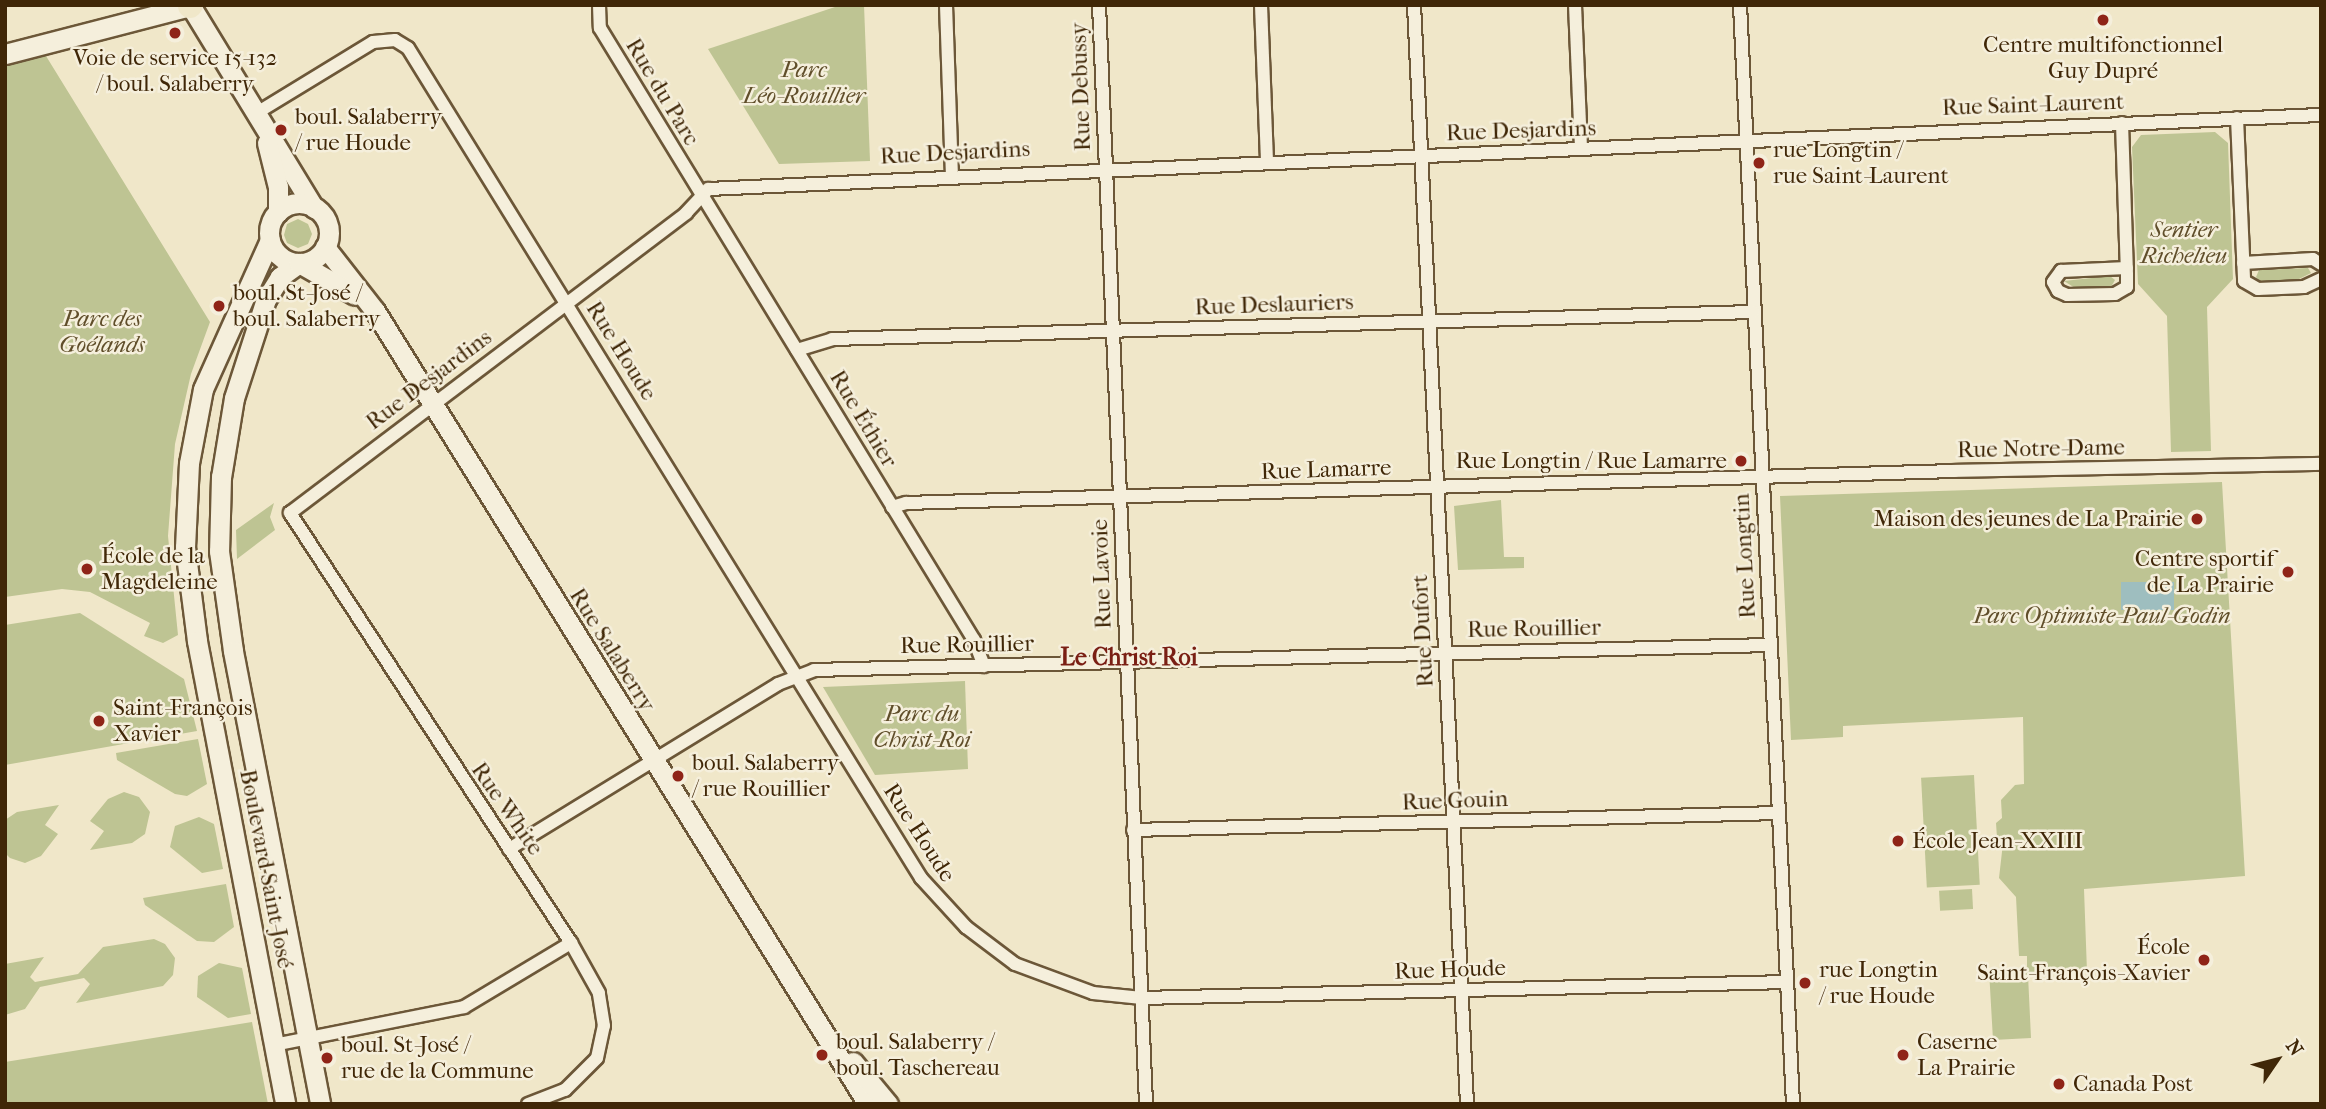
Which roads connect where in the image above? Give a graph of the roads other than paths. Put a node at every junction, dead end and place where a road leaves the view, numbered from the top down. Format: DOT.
graph roads {
  1 [pos="190,5"];
  2 [pos="599,5"];
  3 [pos="946,5"];
  4 [pos="1099,5"];
  5 [pos="1261,5"];
  6 [pos="1414,5"];
  7 [pos="1575,5"];
  8 [pos="1740,5"];
  9 [pos="5,54"];
  10 [pos="2321,115"];
  11 [pos="2237,118"];
  12 [pos="258,120"];
  13 [pos="2122,123"];
  14 [pos="1746,142"];
  15 [pos="1581,149"];
  16 [pos="1421,156"];
  17 [pos="1267,162"];
  18 [pos="1106,168"];
  19 [pos="952,175"];
  20 [pos="701,196"];
  21 [pos="314,208"];
  22 [pos="278,212"];
  23 [pos="270,240"];
  24 [pos="325,247"];
  25 [pos="299,263"];
  26 [pos="2243,263"];
  27 [pos="2321,264"];
  28 [pos="2127,268"];
  29 [pos="2321,279"];
  30 [pos="567,303"];
  31 [pos="375,310"];
  32 [pos="1754,312"];
  33 [pos="1431,322"];
  34 [pos="1113,330"];
  35 [pos="797,350"];
  36 [pos="432,403"];
  37 [pos="2321,464"];
  38 [pos="1762,479"];
  39 [pos="1437,487"];
  40 [pos="1121,496"];
  41 [pos="891,507"];
  42 [pos="293,524"];
  43 [pos="1770,645"];
  44 [pos="1445,653"];
  45 [pos="1126,661"];
  46 [pos="984,666"];
  47 [pos="796,676"];
  48 [pos="652,762"];
  49 [pos="1778,813"];
  50 [pos="1454,821"];
  51 [pos="1133,831"];
  52 [pos="509,849"];
  53 [pos="571,943"];
  54 [pos="1787,982"];
  55 [pos="1461,991"];
  56 [pos="1142,999"];
  57 [pos="813,1012"];
  58 [pos="307,1038"];
  59 [pos="274,1045"];
  60 [pos="285,1104"];
  61 [pos="320,1104"];
  62 [pos="528,1104"];
  63 [pos="868,1104"];
  64 [pos="887,1104"];
  65 [pos="1146,1104"];
  66 [pos="1467,1104"];
  67 [pos="1793,1104"];
  1 -- 9 [label="street"];
  1 -- 12 [label="street"];
  2 -- 20 [label="street, Rue du Parc"];
  3 -- 19 [label="street"];
  4 -- 18 [label="street, Rue Debussy"];
  5 -- 17 [label="street"];
  6 -- 16 [label="street, Rue Dufort"];
  7 -- 15 [label="street"];
  8 -- 14 [label="street, Rue Longtin"];
  10 -- 11 [label="street, Rue Saint-Laurent"];
  11 -- 13 [label="street, Rue Saint-Laurent"];
  11 -- 26 [label="street"];
  12 -- 21 [label="street"];
  12 -- 22 [label="street"];
  12 -- 30 [label="street, Rue Houde"];
  13 -- 14 [label="street, Rue Saint-Laurent"];
  13 -- 28 [label="street"];
  14 -- 15 [label="street, Rue Desjardins"];
  14 -- 32 [label="street, Rue Longtin"];
  15 -- 16 [label="street, Rue Desjardins"];
  16 -- 17 [label="street, Rue Desjardins"];
  16 -- 33 [label="street, Rue Dufort"];
  17 -- 18 [label="street, Rue Desjardins"];
  18 -- 19 [label="street, Rue Desjardins"];
  18 -- 34 [label="street, Rue Lavoie"];
  19 -- 20 [label="street, Rue Desjardins"];
  20 -- 30 [label="street, Rue Desjardins"];
  20 -- 35 [label="street, Rue Éthier"];
  21 -- 22 [label="street"];
  21 -- 24 [label="street"];
  22 -- 23 [label="street"];
  23 -- 25 [label="street"];
  23 -- 59 [label="street, Boulevard Saint-José"];
  24 -- 25 [label="street"];
  24 -- 31 [label="street, Rue Salaberry"];
  25 -- 31 [label="street, Rue Salaberry"];
  25 -- 58 [label="street, Boulevard Saint-José"];
  26 -- 27 [label="street"];
  26 -- 29 [label="street"];
  28 -- 28 [label="street"];
  30 -- 36 [label="street, Rue Desjardins"];
  30 -- 47 [label="street, Rue Houde"];
  31 -- 36 [label="street, Rue Salaberry"];
  32 -- 33 [label="street, Rue Deslauriers"];
  32 -- 38 [label="street, Rue Longtin"];
  33 -- 34 [label="street, Rue Deslauriers"];
  33 -- 39 [label="street, Rue Dufort"];
  34 -- 35 [label="street, Rue Deslauriers"];
  34 -- 40 [label="street, Rue Lavoie"];
  35 -- 41 [label="street, Rue Éthier"];
  36 -- 42 [label="street, Rue Desjardins"];
  36 -- 48 [label="street, Rue Salaberry"];
  37 -- 38 [label="street, Rue Notre-Dame"];
  38 -- 39 [label="street, Rue Lamarre"];
  38 -- 43 [label="street, Rue Longtin"];
  39 -- 40 [label="street, Rue Lamarre"];
  39 -- 44 [label="street, Rue Dufort"];
  40 -- 41 [label="street, Rue Lamarre"];
  40 -- 45 [label="street, Rue Lavoie"];
  41 -- 46 [label="street, Rue Éthier"];
  42 -- 52 [label="street, Rue White"];
  43 -- 44 [label="street, Rue Rouillier"];
  43 -- 49 [label="street, Rue Longtin"];
  44 -- 45 [label="street, Rue Rouillier"];
  44 -- 50 [label="street, Rue Dufort"];
  45 -- 46 [label="street, Rue Rouillier"];
  45 -- 51 [label="street, Rue Lavoie"];
  46 -- 47 [label="street, Rue Rouillier"];
  47 -- 48 [label="street, Rue Rouillier"];
  47 -- 56 [label="street, Rue Houde"];
  48 -- 52 [label="street, Rue Rouillier"];
  48 -- 57 [label="street, Rue Salaberry"];
  49 -- 50 [label="street, Rue Gouin"];
  49 -- 54 [label="street, Rue Longtin"];
  50 -- 51 [label="street, Rue Gouin"];
  50 -- 55 [label="street, Rue Dufort"];
  51 -- 56 [label="street, Rue Lavoie"];
  52 -- 53 [label="street, Rue White"];
  53 -- 58 [label="street"];
  53 -- 62 [label="street, Rue White"];
  54 -- 55 [label="street, Rue Houde"];
  54 -- 67 [label="street, Rue Longtin"];
  55 -- 56 [label="street, Rue Houde"];
  55 -- 66 [label="street, Rue Dufort"];
  56 -- 65 [label="street, Rue Lavoie"];
  57 -- 63 [label="street, Rue Salaberry"];
  57 -- 64 [label="street, Rue Salaberry"];
  58 -- 59 [label="street"];
  58 -- 61 [label="street, Boulevard Saint-José"];
  59 -- 60 [label="street, Boulevard Saint-José"];
}
